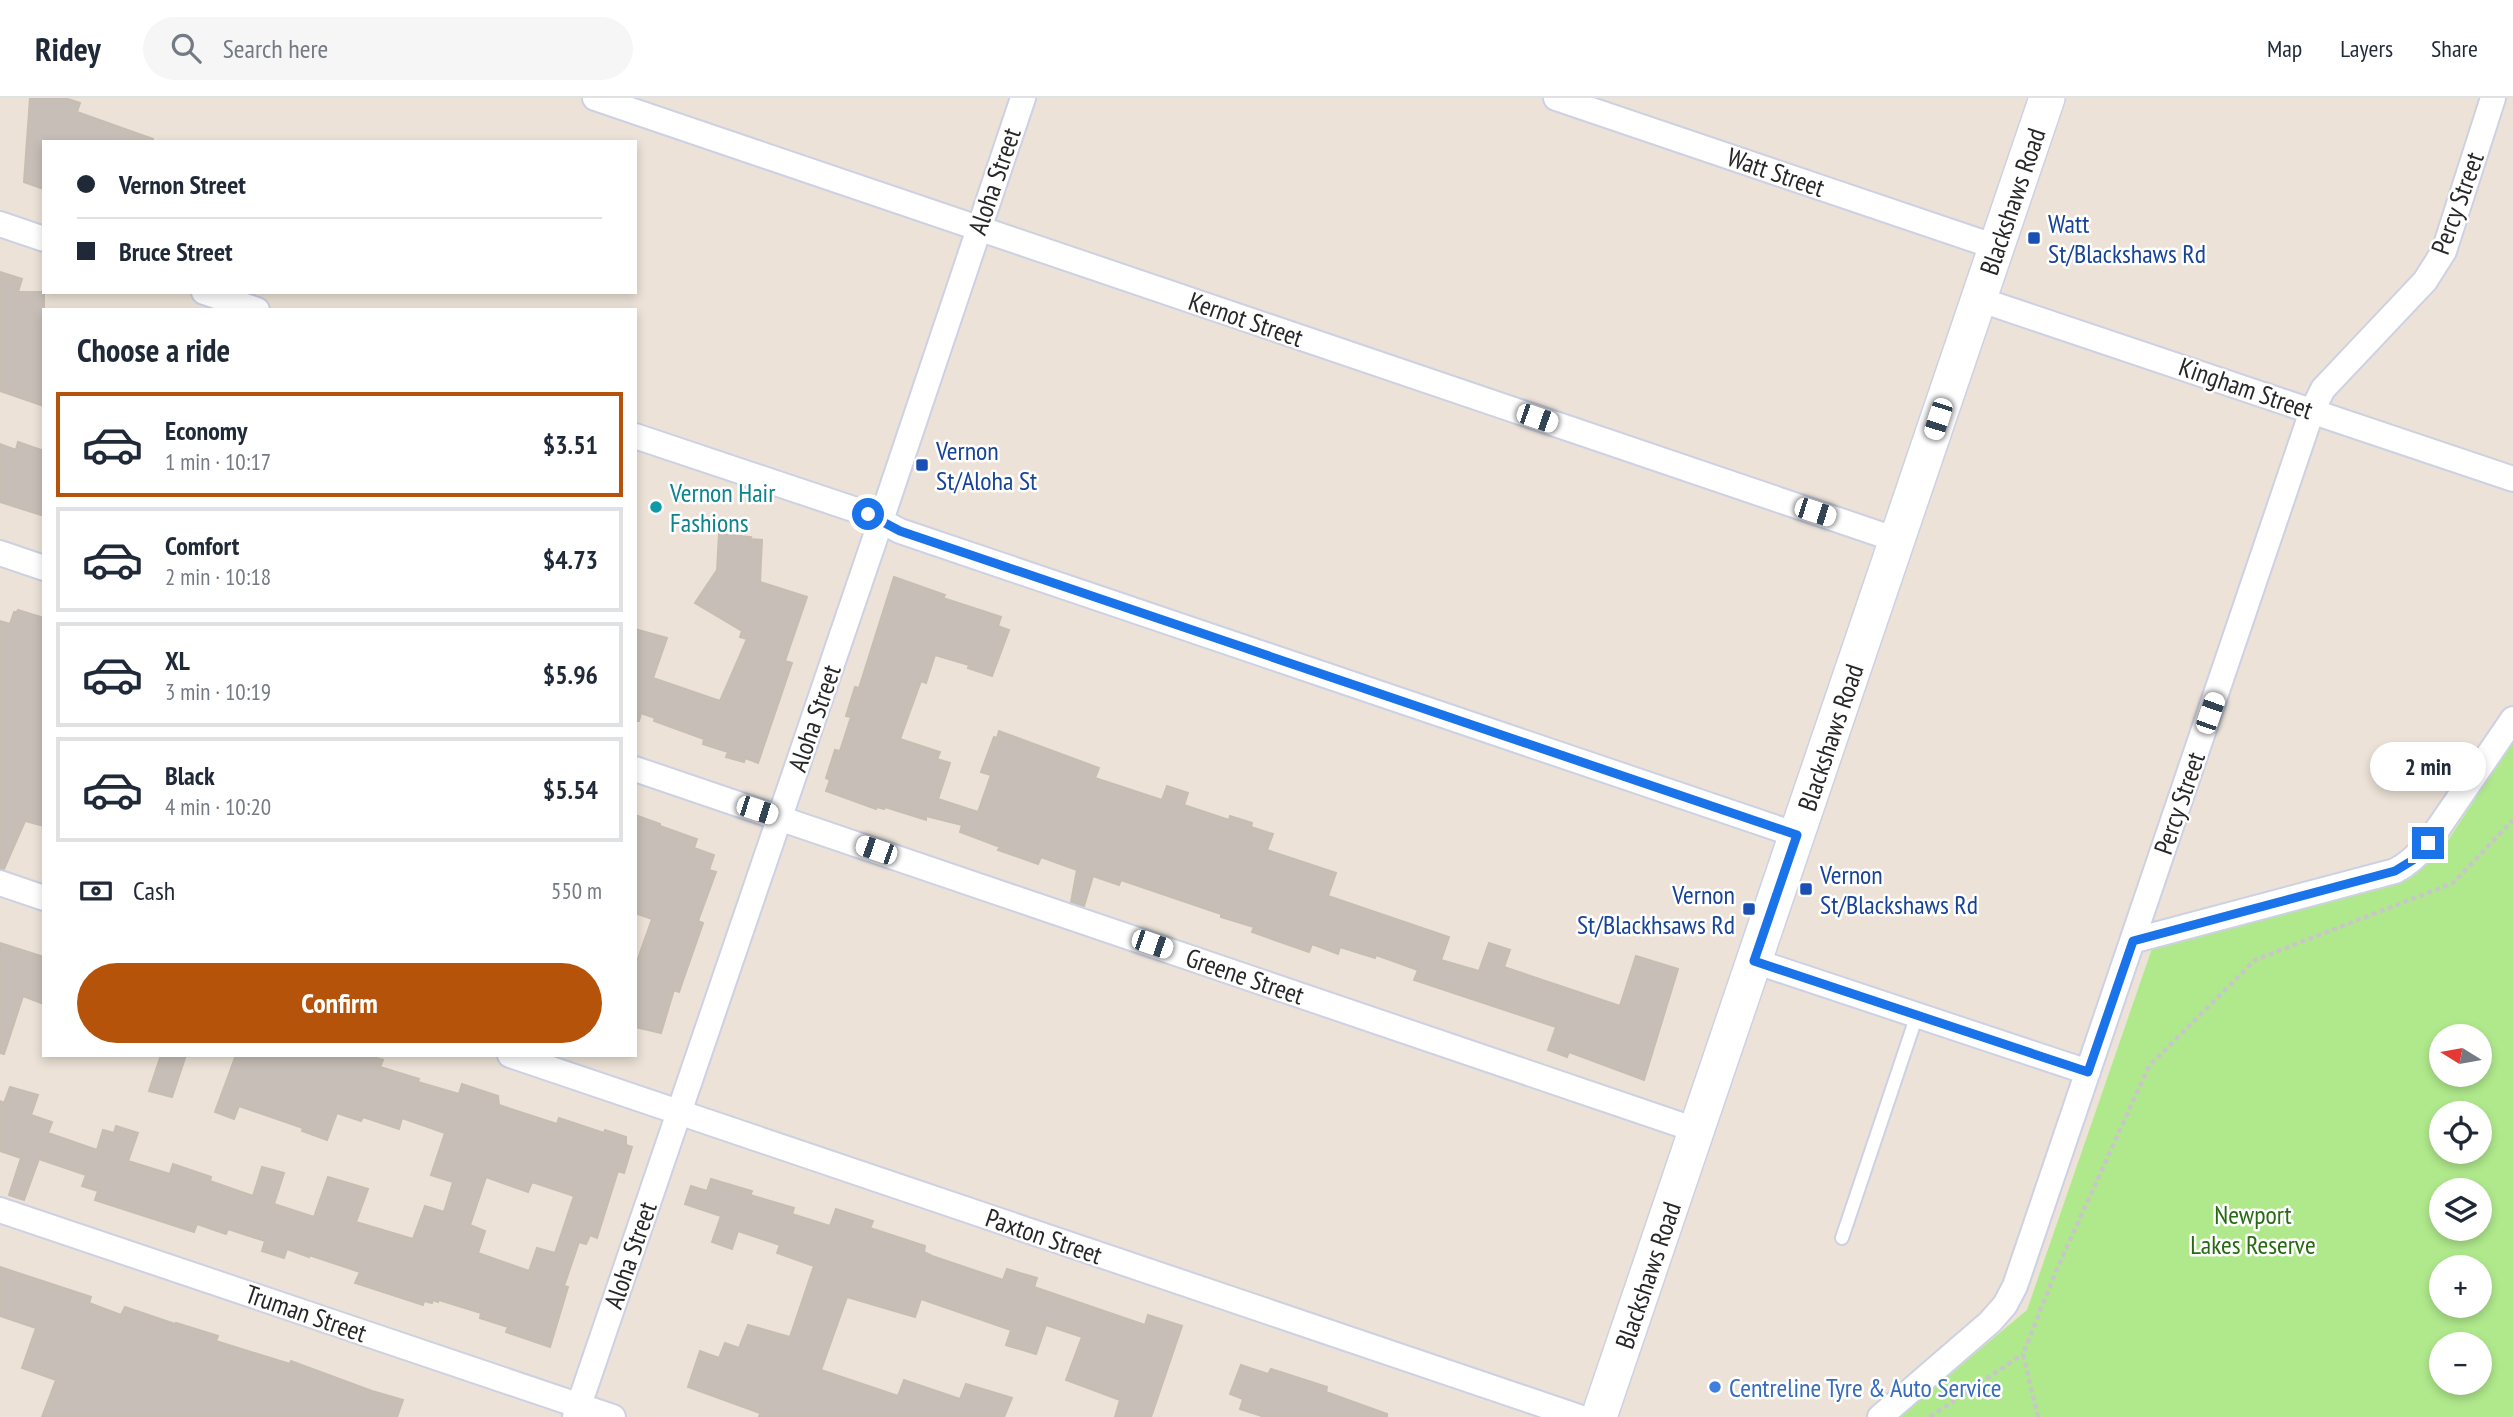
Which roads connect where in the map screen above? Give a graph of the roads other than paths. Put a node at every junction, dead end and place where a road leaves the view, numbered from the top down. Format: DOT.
graph roads {
  1 [pos="595,98"];
  2 [pos="1023,98"];
  3 [pos="1556,98"];
  4 [pos="2047,98"];
  5 [pos="2493,98"];
  6 [pos="0,224"];
  7 [pos="978,229"];
  8 [pos="42,238"];
  9 [pos="1996,247"];
  10 [pos="210,294"];
  11 [pos="1978,299"];
  12 [pos="251,308"];
  13 [pos="2312,411"];
  14 [pos="637,437"];
  15 [pos="2513,479"];
  16 [pos="881,521"];
  17 [pos="1897,540"];
  18 [pos="0,553"];
  19 [pos="42,567"];
  20 [pos="2513,719"];
  21 [pos="637,770"];
  22 [pos="780,818"];
  23 [pos="1797,835"];
  24 [pos="0,883"];
  25 [pos="42,897"];
  26 [pos="2133,941"];
  27 [pos="1754,961"];
  28 [pos="1917,1015"];
  29 [pos="516,1057"];
  30 [pos="2088,1072"];
  31 [pos="679,1112"];
  32 [pos="1696,1129"];
  33 [pos="0,1210"];
  34 [pos="1842,1238"];
  35 [pos="577,1411"];
  36 [pos="612,1417"];
  37 [pos="1579,1417"];
  38 [pos="1599,1417"];
  39 [pos="1880,1417"];
  1 -- 7 [label="street, Kernot Street"];
  2 -- 7 [label="street, Aloha Street"];
  3 -- 9 [label="street, Watt Street"];
  4 -- 9 [label="main road, Blackshaws Road"];
  5 -- 13 [label="street, Percy Street"];
  6 -- 8 [label="street"];
  7 -- 16 [label="street, Aloha Street"];
  7 -- 17 [label="street, Kernot Street"];
  9 -- 11 [label="main road, Blackshaws Road"];
  10 -- 12 [label="street"];
  11 -- 13 [label="street, Kingham Street"];
  11 -- 17 [label="main road, Blackshaws Road"];
  13 -- 15 [label="street, Kingham Street"];
  13 -- 26 [label="street, Percy Street"];
  14 -- 16 [label="street"];
  16 -- 22 [label="street, Aloha Street"];
  16 -- 23 [label="street"];
  17 -- 23 [label="main road, Blackshaws Road"];
  18 -- 19 [label="street"];
  20 -- 26 [label="street"];
  21 -- 22 [label="street, Greene Street"];
  22 -- 31 [label="street, Aloha Street"];
  22 -- 32 [label="street, Greene Street"];
  23 -- 27 [label="main road, Blackshaws Road"];
  24 -- 25 [label="street"];
  26 -- 30 [label="street, Percy Street"];
  27 -- 28 [label="street"];
  27 -- 32 [label="main road, Blackshaws Road"];
  28 -- 30 [label="street"];
  28 -- 34 [label="lane"];
  29 -- 31 [label="street, Paxton Street"];
  30 -- 39 [label="street, Percy Street"];
  31 -- 35 [label="street, Aloha Street"];
  31 -- 37 [label="street, Paxton Street"];
  32 -- 38 [label="main road, Blackshaws Road"];
  33 -- 35 [label="street, Truman Street"];
  35 -- 36 [label="street, Truman Street"];
}
